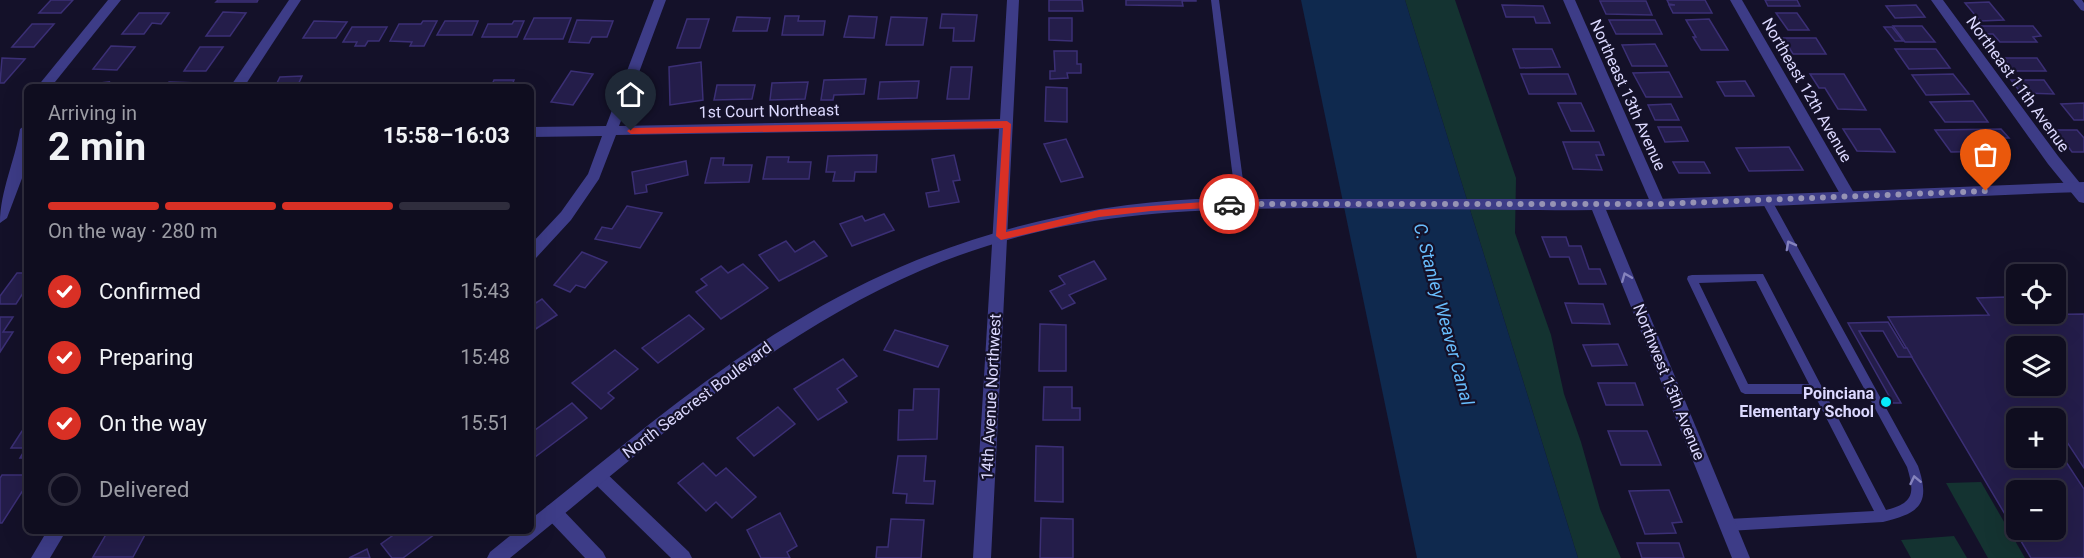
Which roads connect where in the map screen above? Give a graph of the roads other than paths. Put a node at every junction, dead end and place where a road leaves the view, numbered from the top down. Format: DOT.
graph roads {
  1 [pos="116,0"];
  2 [pos="295,0"];
  3 [pos="660,0"];
  4 [pos="1013,0"];
  5 [pos="1215,0"];
  6 [pos="1569,0"];
  7 [pos="1736,0"];
  8 [pos="1937,0"];
  9 [pos="2077,0"];
  10 [pos="2084,8"];
  11 [pos="46,84"];
  12 [pos="239,84"];
  13 [pos="1007,124"];
  14 [pos="612,131"];
  15 [pos="534,132"];
  16 [pos="24,162"];
  17 [pos="2081,191"];
  18 [pos="1849,197"];
  19 [pos="1766,200"];
  20 [pos="1241,203"];
  21 [pos="1658,204"];
  22 [pos="1597,205"];
  23 [pos="0,218"];
  24 [pos="1001,236"];
  25 [pos="534,251"];
  26 [pos="1817,389"];
  27 [pos="598,476"];
  28 [pos="553,512"];
  29 [pos="1883,516"];
  30 [pos="1728,525"];
  31 [pos="534,527"];
  32 [pos="55,534"];
  33 [pos="525,534"];
  34 [pos="40,558"];
  35 [pos="496,558"];
  36 [pos="597,558"];
  37 [pos="683,558"];
  38 [pos="982,558"];
  39 [pos="1741,558"];
  1 -- 11 [label="street"];
  2 -- 12 [label="street"];
  3 -- 14 [label="street"];
  4 -- 13 [label="street, 14th Avenue Northwest"];
  5 -- 20 [label="lane"];
  6 -- 21 [label="street, Northeast 13th Avenue"];
  7 -- 18 [label="street, Northeast 12th Avenue"];
  8 -- 17 [label="street, Northeast 11th Avenue"];
  9 -- 10 [label="lane"];
  13 -- 14 [label="street, 1st Court Northeast"];
  13 -- 24 [label="street, 14th Avenue Northwest"];
  14 -- 15 [label="street, 1st Court Northeast"];
  14 -- 25 [label="street"];
  16 -- 23 [label="street"];
  17 -- 18 [label="street, North Seacrest Boulevard"];
  18 -- 19 [label="street, North Seacrest Boulevard"];
  19 -- 21 [label="street, North Seacrest Boulevard"];
  29 -- 19 [label="lane, one-way"];
  20 -- 22 [label="street, North Seacrest Boulevard"];
  20 -- 24 [label="street, North Seacrest Boulevard"];
  21 -- 22 [label="street, North Seacrest Boulevard"];
  30 -- 22 [label="street, Northwest 13th Avenue, one-way"];
  24 -- 27 [label="street, North Seacrest Boulevard"];
  24 -- 38 [label="street, 14th Avenue Northwest"];
  26 -- 26 [label="lane"];
  26 -- 29 [label="lane"];
  27 -- 28 [label="street, North Seacrest Boulevard"];
  27 -- 37 [label="street"];
  28 -- 31 [label="street, North Seacrest Boulevard"];
  28 -- 36 [label="street"];
  29 -- 30 [label="lane"];
  30 -- 39 [label="street, Northwest 13th Avenue"];
  32 -- 34 [label="street"];
  33 -- 35 [label="street, North Seacrest Boulevard"];
}
